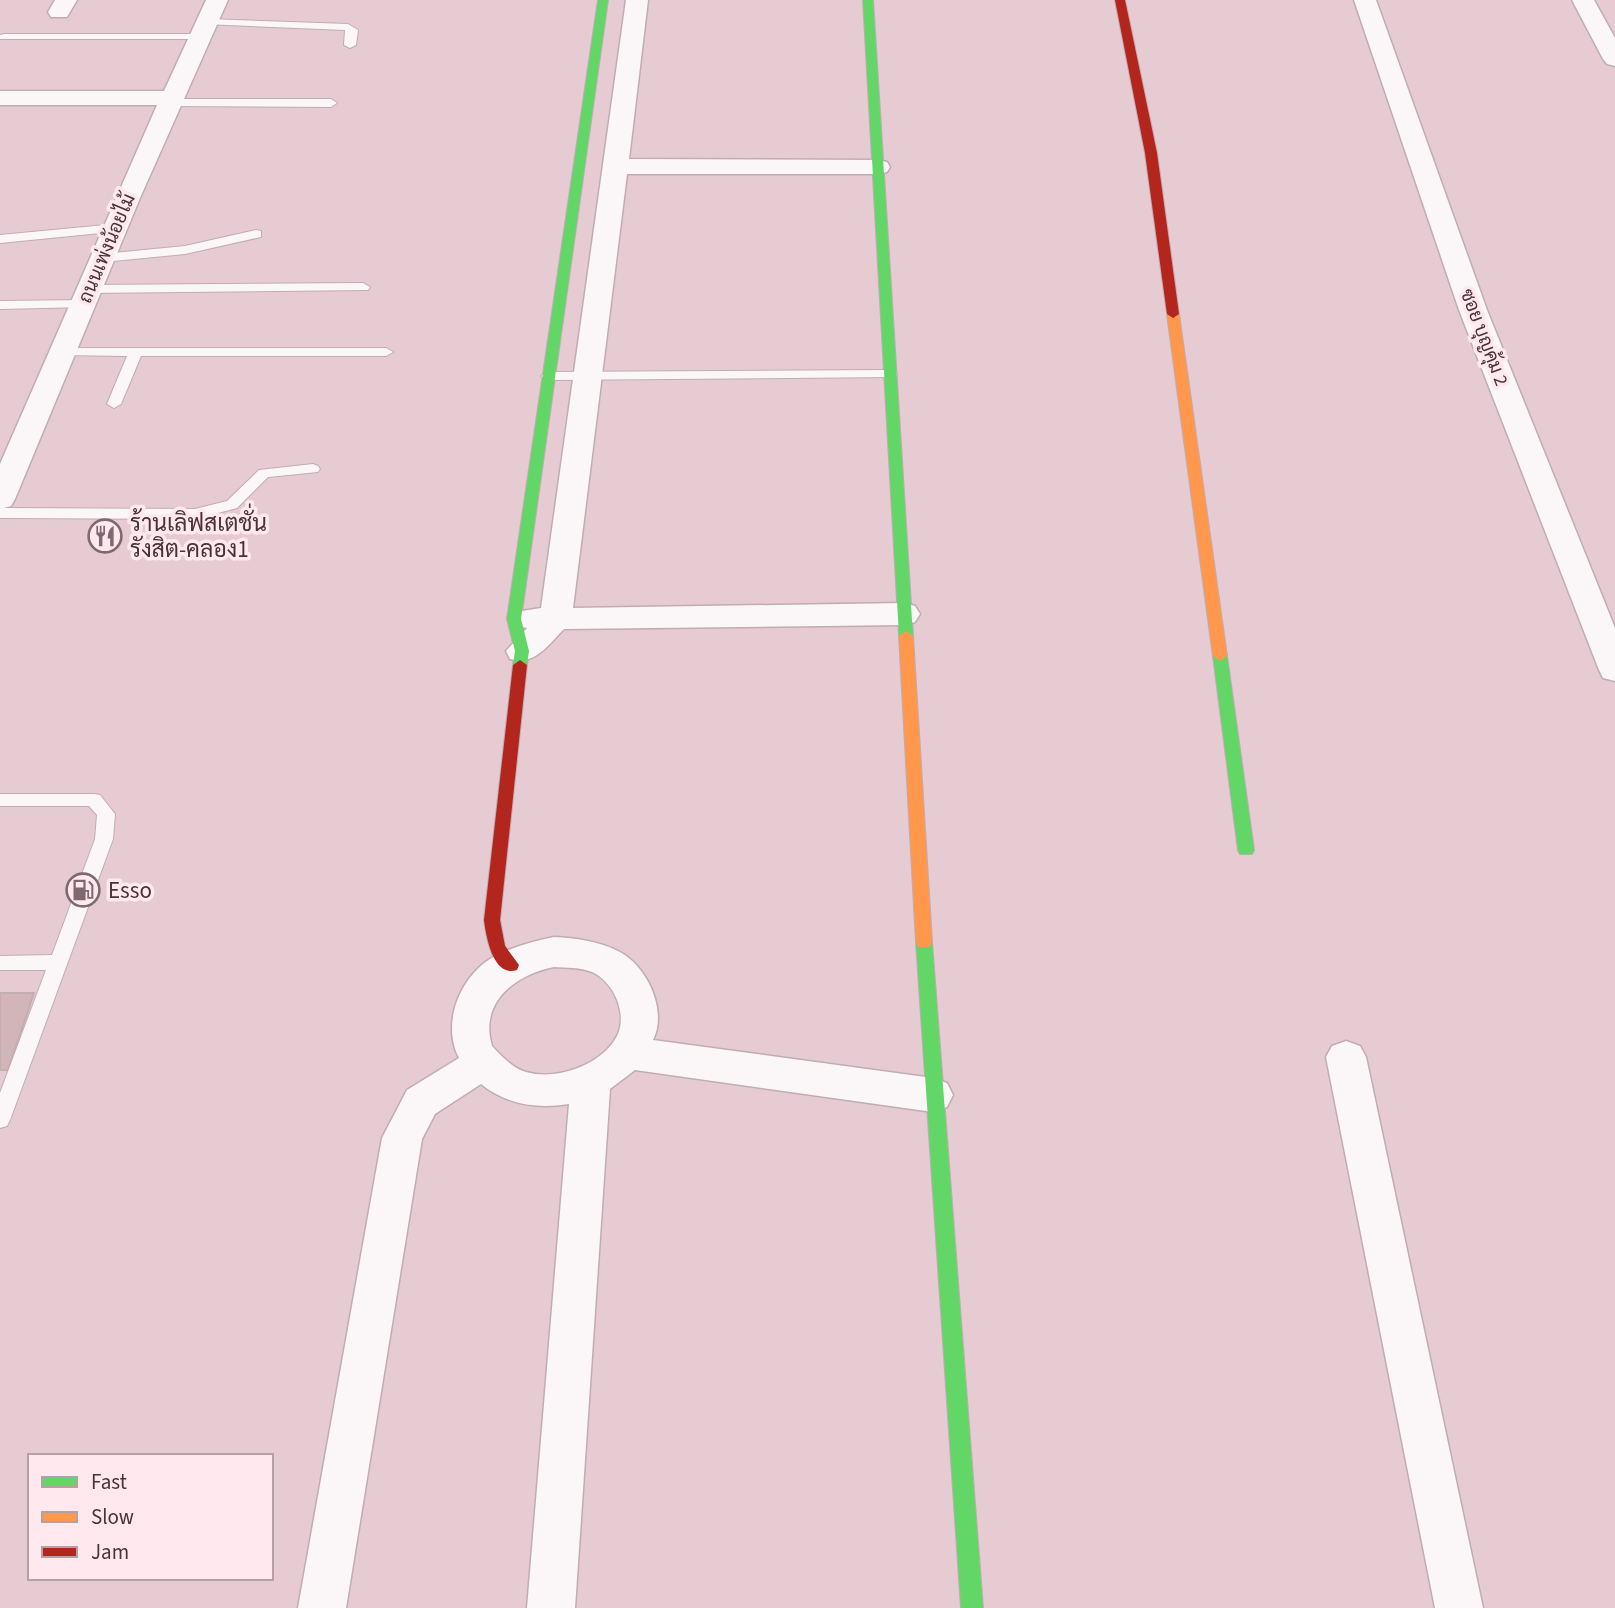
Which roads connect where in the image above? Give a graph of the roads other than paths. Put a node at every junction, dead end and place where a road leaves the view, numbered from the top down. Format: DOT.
graph roads {
  1 [pos="603,0"];
  2 [pos="637,0"];
  3 [pos="868,0"];
  4 [pos="1120,0"];
  5 [pos="1365,0"];
  6 [pos="1583,0"];
  7 [pos="209,20"];
  8 [pos="4,37"];
  9 [pos="351,45"];
  10 [pos="1615,59"];
  11 [pos="0,98"];
  12 [pos="172,101"];
  13 [pos="331,103"];
  14 [pos="615,166"];
  15 [pos="878,167"];
  16 [pos="116,228"];
  17 [pos="256,234"];
  18 [pos="0,239"];
  19 [pos="103,258"];
  20 [pos="363,288"];
  21 [pos="86,297"];
  22 [pos="0,305"];
  23 [pos="64,352"];
  24 [pos="136,352"];
  25 [pos="386,352"];
  26 [pos="890,374"];
  27 [pos="548,376"];
  28 [pos="588,376"];
  29 [pos="114,404"];
  30 [pos="313,469"];
  31 [pos="0,499"];
  32 [pos="0,513"];
  33 [pos="904,614"];
  34 [pos="556,618"];
  35 [pos="514,619"];
  36 [pos="522,651"];
  37 [pos="1615,670"];
  38 [pos="0,800"];
  39 [pos="1246,850"];
  40 [pos="58,962"];
  41 [pos="0,963"];
  42 [pos="511,965"];
  43 [pos="627,1053"];
  44 [pos="1346,1057"];
  45 [pos="482,1064"];
  46 [pos="591,1082"];
  47 [pos="933,1096"];
  48 [pos="0,1120"];
  49 [pos="322,1608"];
  50 [pos="551,1608"];
  51 [pos="972,1608"];
  52 [pos="1459,1608"];
  1 -- 27 [label="street"];
  2 -- 14 [label="street"];
  3 -- 15 [label="street"];
  4 -- 39 [label="street"];
  5 -- 37 [label="street, ซอย บุญคุ้ม 2"];
  6 -- 10 [label="street"];
  7 -- 8 [label="lane"];
  7 -- 9 [label="lane"];
  7 -- 12 [label="street, ถนนเพ่งน้อยไม้"];
  11 -- 12 [label="street"];
  12 -- 13 [label="lane"];
  12 -- 16 [label="street, ถนนเพ่งน้อยไม้"];
  14 -- 15 [label="street"];
  14 -- 28 [label="street"];
  15 -- 26 [label="street"];
  16 -- 18 [label="lane"];
  16 -- 19 [label="street, ถนนเพ่งน้อยไม้"];
  17 -- 19 [label="lane"];
  19 -- 21 [label="street, ถนนเพ่งน้อยไม้"];
  20 -- 21 [label="lane"];
  21 -- 22 [label="lane"];
  21 -- 23 [label="street, ถนนเพ่งน้อยไม้"];
  23 -- 24 [label="lane"];
  23 -- 31 [label="street, ถนนเพ่งน้อยไม้"];
  24 -- 25 [label="lane"];
  24 -- 29 [label="lane"];
  26 -- 28 [label="lane"];
  26 -- 33 [label="street"];
  27 -- 28 [label="lane"];
  27 -- 35 [label="street"];
  28 -- 34 [label="street"];
  30 -- 32 [label="lane"];
  33 -- 34 [label="street"];
  33 -- 47 [label="street"];
  34 -- 35 [label="street"];
  34 -- 36 [label="street"];
  35 -- 36 [label="street"];
  36 -- 42 [label="street"];
  38 -- 40 [label="lane"];
  40 -- 41 [label="lane"];
  40 -- 48 [label="lane"];
  42 -- 43 [label="street"];
  42 -- 45 [label="street"];
  43 -- 46 [label="street"];
  43 -- 47 [label="street"];
  44 -- 52 [label="street"];
  45 -- 46 [label="street"];
  45 -- 49 [label="street"];
  46 -- 50 [label="street"];
  47 -- 51 [label="street"];
}
